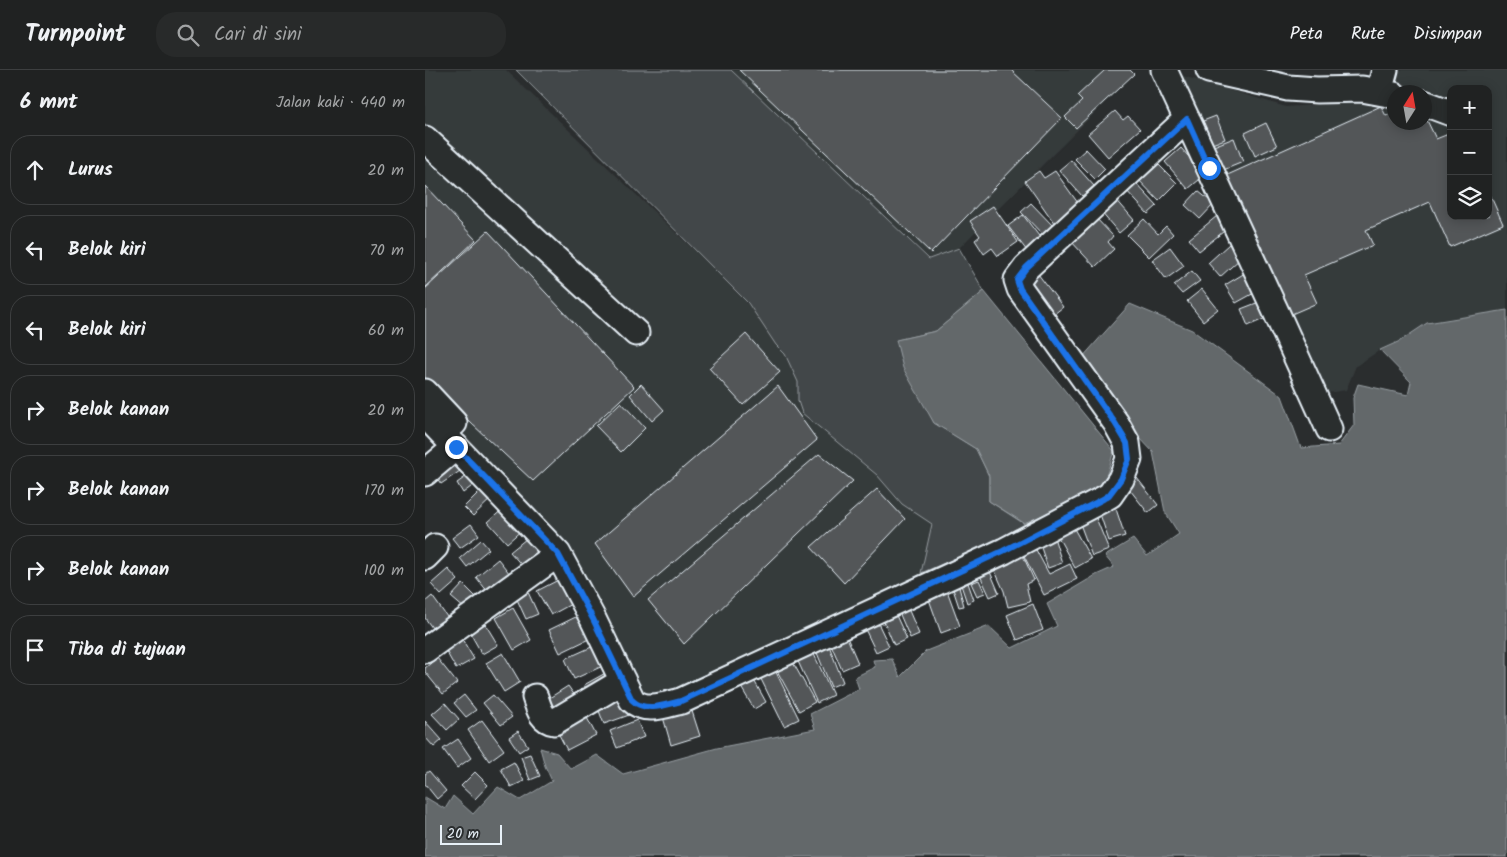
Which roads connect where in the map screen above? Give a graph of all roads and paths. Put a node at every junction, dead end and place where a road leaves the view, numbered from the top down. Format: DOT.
graph roads {
  1 [pos="1164,70"];
  2 [pos="1209,70"];
  3 [pos="1386,86"];
  4 [pos="1432,106"];
  5 [pos="1447,111"];
  6 [pos="1187,119"];
  7 [pos="425,139"];
  8 [pos="636,333"];
  9 [pos="425,392"];
  10 [pos="425,415"];
  11 [pos="1329,429"];
  12 [pos="456,447"];
  13 [pos="425,473"];
  14 [pos="515,484"];
  15 [pos="558,554"];
  16 [pos="425,650"];
  17 [pos="623,681"];
  18 [pos="535,697"];
  1 -- 6 [label="street"];
  2 -- 3 [label="street"];
  4 -- 5 [label="street"];
  6 -- 11 [label="street"];
  6 -- 17 [label="street"];
  7 -- 8 [label="street"];
  9 -- 14 [label="street"];
  10 -- 12 [label="street"];
  12 -- 13 [label="street"];
  12 -- 15 [label="street"];
  15 -- 16 [label="street"];
  15 -- 17 [label="street"];
  17 -- 18 [label="street"];
}
